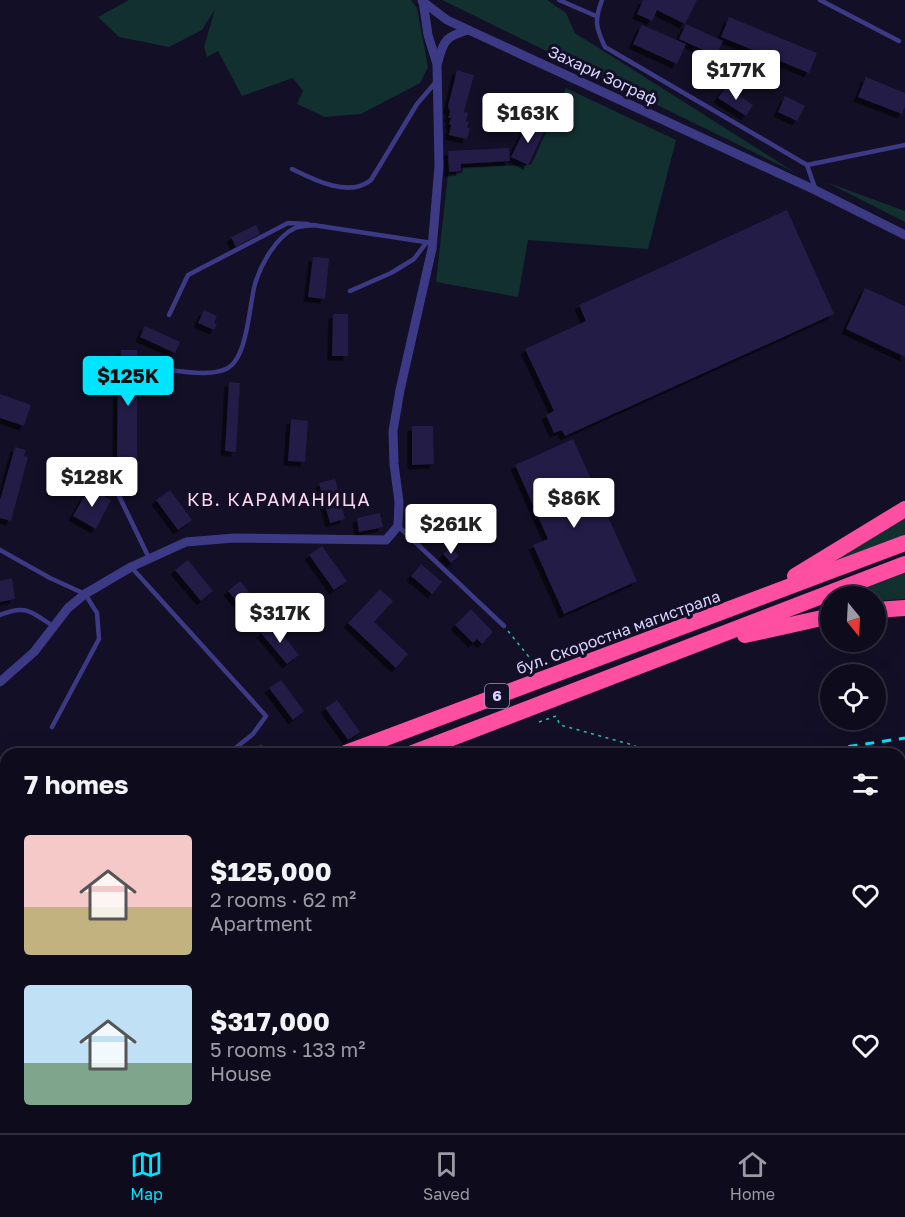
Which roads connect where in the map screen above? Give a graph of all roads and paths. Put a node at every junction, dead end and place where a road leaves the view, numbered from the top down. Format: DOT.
graph roads {
  1 [pos="560,0"];
  2 [pos="602,0"];
  3 [pos="820,0"];
  4 [pos="422,1"];
  5 [pos="596,16"];
  6 [pos="468,30"];
  7 [pos="899,41"];
  8 [pos="437,64"];
  9 [pos="437,81"];
  10 [pos="905,145"];
  11 [pos="807,165"];
  12 [pos="292,169"];
  13 [pos="816,190"];
  14 [pos="313,225"];
  15 [pos="905,235"];
  16 [pos="430,243"];
  17 [pos="350,291"];
  18 [pos="169,315"];
  19 [pos="147,367"];
  20 [pos="105,467"];
  21 [pos="905,509"];
  22 [pos="398,526"];
  23 [pos="905,543"];
  24 [pos="0,550"];
  25 [pos="148,558"];
  26 [pos="905,564"];
  27 [pos="131,567"];
  28 [pos="85,594"];
  29 [pos="761,597"];
  30 [pos="905,608"];
  31 [pos="886,609"];
  32 [pos="0,615"];
  33 [pos="820,619"];
  34 [pos="53,626"];
  35 [pos="504,626"];
  36 [pos="674,652"];
  37 [pos="534,668"];
  38 [pos="0,682"];
  39 [pos="539,722"];
  40 [pos="52,727"];
  41 [pos="236,748"];
  42 [pos="359,748"];
  43 [pos="426,748"];
  44 [pos="639,748"];
  1 -- 5 [label="lane"];
  2 -- 5 [label="lane"];
  3 -- 7 [label="lane"];
  4 -- 6 [label="street, Захари Зограф"];
  4 -- 8 [label="street"];
  5 -- 11 [label="lane"];
  6 -- 8 [label="street"];
  6 -- 13 [label="street, Захари Зограф"];
  8 -- 9 [label="street"];
  9 -- 12 [label="lane"];
  9 -- 16 [label="street"];
  10 -- 11 [label="lane"];
  11 -- 13 [label="lane"];
  13 -- 15 [label="street, Захари Зограф"];
  14 -- 16 [label="lane"];
  14 -- 18 [label="lane"];
  14 -- 19 [label="lane"];
  16 -- 17 [label="lane"];
  16 -- 22 [label="street"];
  20 -- 25 [label="lane"];
  21 -- 29 [label="highway"];
  22 -- 25 [label="street"];
  22 -- 35 [label="lane"];
  23 -- 29 [label="highway, бул. Скоростна магистрала / 6"];
  24 -- 28 [label="lane"];
  25 -- 27 [label="street"];
  26 -- 36 [label="highway, 6"];
  27 -- 28 [label="street"];
  27 -- 41 [label="lane"];
  28 -- 34 [label="street"];
  28 -- 40 [label="lane"];
  29 -- 42 [label="highway, бул. Скоростна магистрала / 6"];
  30 -- 31 [label="highway"];
  32 -- 34 [label="lane"];
  33 -- 36 [label="highway"];
  34 -- 38 [label="street"];
  35 -- 37 [label="path"];
  36 -- 43 [label="highway, 6"];
  39 -- 44 [label="path"];
}
